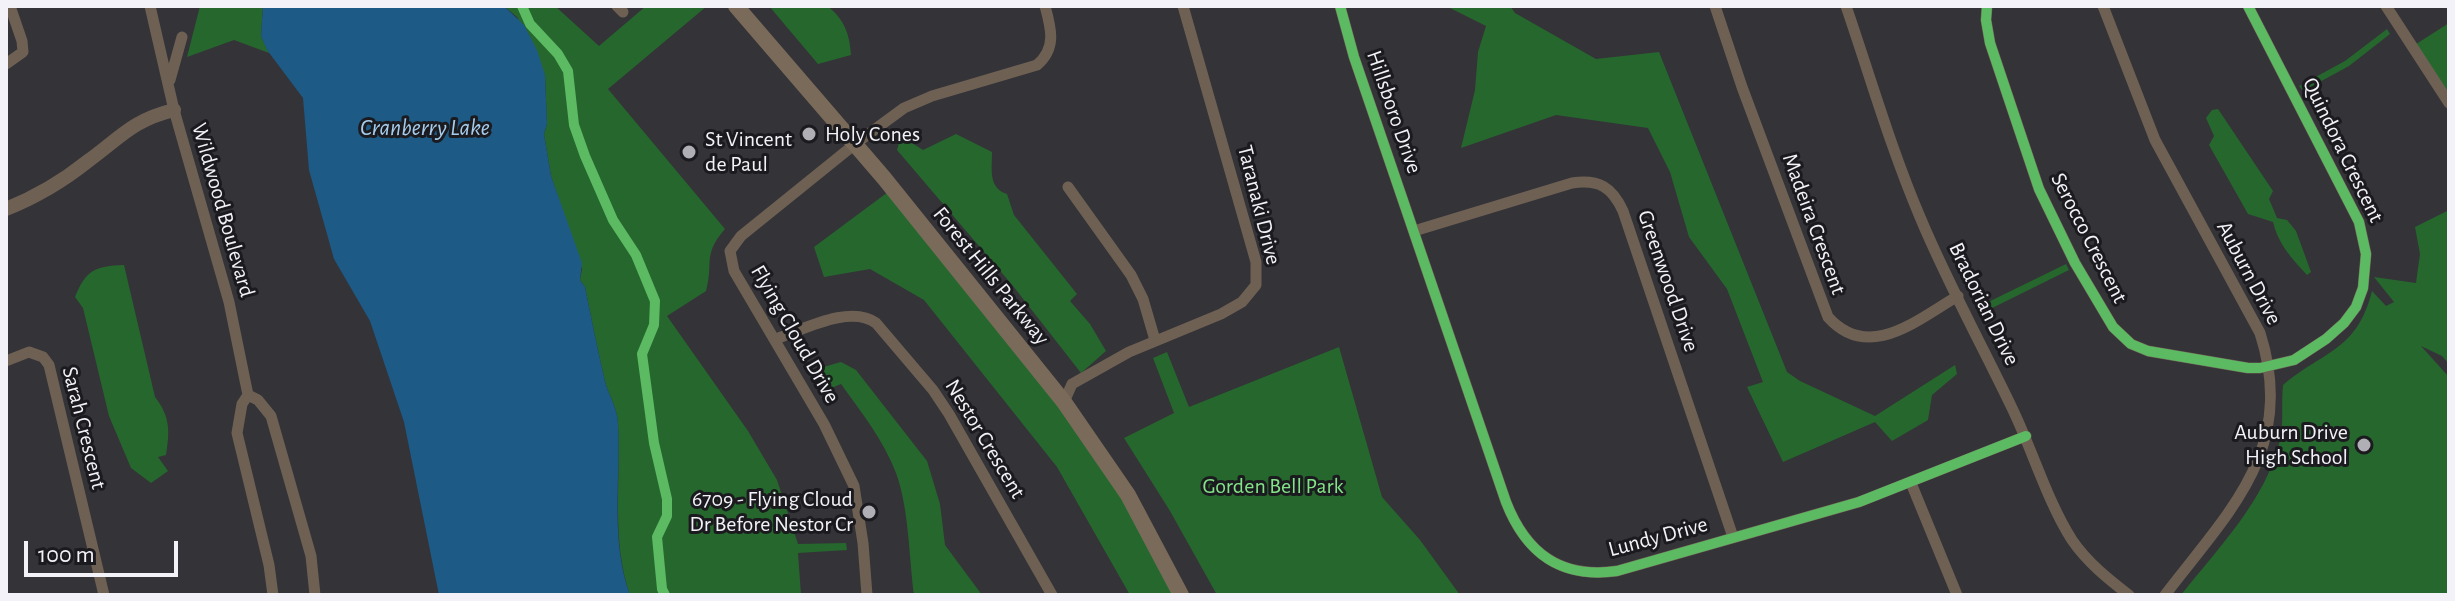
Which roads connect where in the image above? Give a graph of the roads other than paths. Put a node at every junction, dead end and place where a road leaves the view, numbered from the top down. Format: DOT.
graph roads {
  1 [pos="10,6"];
  2 [pos="150,6"];
  3 [pos="736,6"];
  4 [pos="1045,6"];
  5 [pos="1183,6"];
  6 [pos="1340,6"];
  7 [pos="1715,6"];
  8 [pos="1846,6"];
  9 [pos="1987,6"];
  10 [pos="2103,6"];
  11 [pos="2248,6"];
  12 [pos="2386,6"];
  13 [pos="182,37"];
  14 [pos="6,64"];
  15 [pos="169,81"];
  16 [pos="2449,103"];
  17 [pos="174,110"];
  18 [pos="855,144"];
  19 [pos="1068,187"];
  20 [pos="6,209"];
  21 [pos="1414,231"];
  22 [pos="1958,296"];
  23 [pos="775,339"];
  24 [pos="1155,340"];
  25 [pos="6,361"];
  26 [pos="2270,366"];
  27 [pos="248,395"];
  28 [pos="1064,402"];
  29 [pos="2026,436"];
  30 [pos="1911,483"];
  31 [pos="1733,537"];
  32 [pos="104,595"];
  33 [pos="273,595"];
  34 [pos="315,595"];
  35 [pos="867,595"];
  36 [pos="1052,595"];
  37 [pos="1181,595"];
  38 [pos="1957,595"];
  39 [pos="2129,595"];
  40 [pos="2165,595"];
  1 -- 14 [label="street"];
  2 -- 15 [label="street"];
  3 -- 18 [label="main road, Forest Hills Parkway"];
  4 -- 18 [label="street"];
  5 -- 24 [label="street, Taranaki Drive"];
  6 -- 21 [label="street, Hillsboro Drive"];
  7 -- 22 [label="street, Madeira Crescent"];
  8 -- 22 [label="street, Bradorian Drive"];
  9 -- 26 [label="street, Serocco Crescent"];
  10 -- 26 [label="street, Auburn Drive"];
  11 -- 26 [label="street, Quindora Crescent"];
  12 -- 16 [label="street"];
  13 -- 15 [label="street, Wildwood Boulevard"];
  15 -- 17 [label="street, Wildwood Boulevard"];
  17 -- 20 [label="street"];
  17 -- 27 [label="street, Wildwood Boulevard"];
  18 -- 23 [label="street, Flying Cloud Drive"];
  18 -- 28 [label="main road, Forest Hills Parkway"];
  19 -- 24 [label="street"];
  21 -- 31 [label="street, Lundy Drive"];
  21 -- 31 [label="street, Greenwood Drive"];
  22 -- 29 [label="street, Bradorian Drive"];
  23 -- 35 [label="street, Flying Cloud Drive"];
  23 -- 36 [label="street, Nestor Crescent"];
  24 -- 28 [label="street, Taranaki Drive"];
  25 -- 32 [label="street, Sarah Crescent"];
  26 -- 40 [label="street, Auburn Drive"];
  27 -- 33 [label="street, Wildwood Boulevard"];
  27 -- 34 [label="street, Wildwood Boulevard"];
  28 -- 37 [label="main road, Forest Hills Parkway"];
  29 -- 30 [label="street, Lundy Drive"];
  29 -- 39 [label="street, Bradorian Drive"];
  30 -- 31 [label="street, Lundy Drive"];
  30 -- 38 [label="street"];
}
